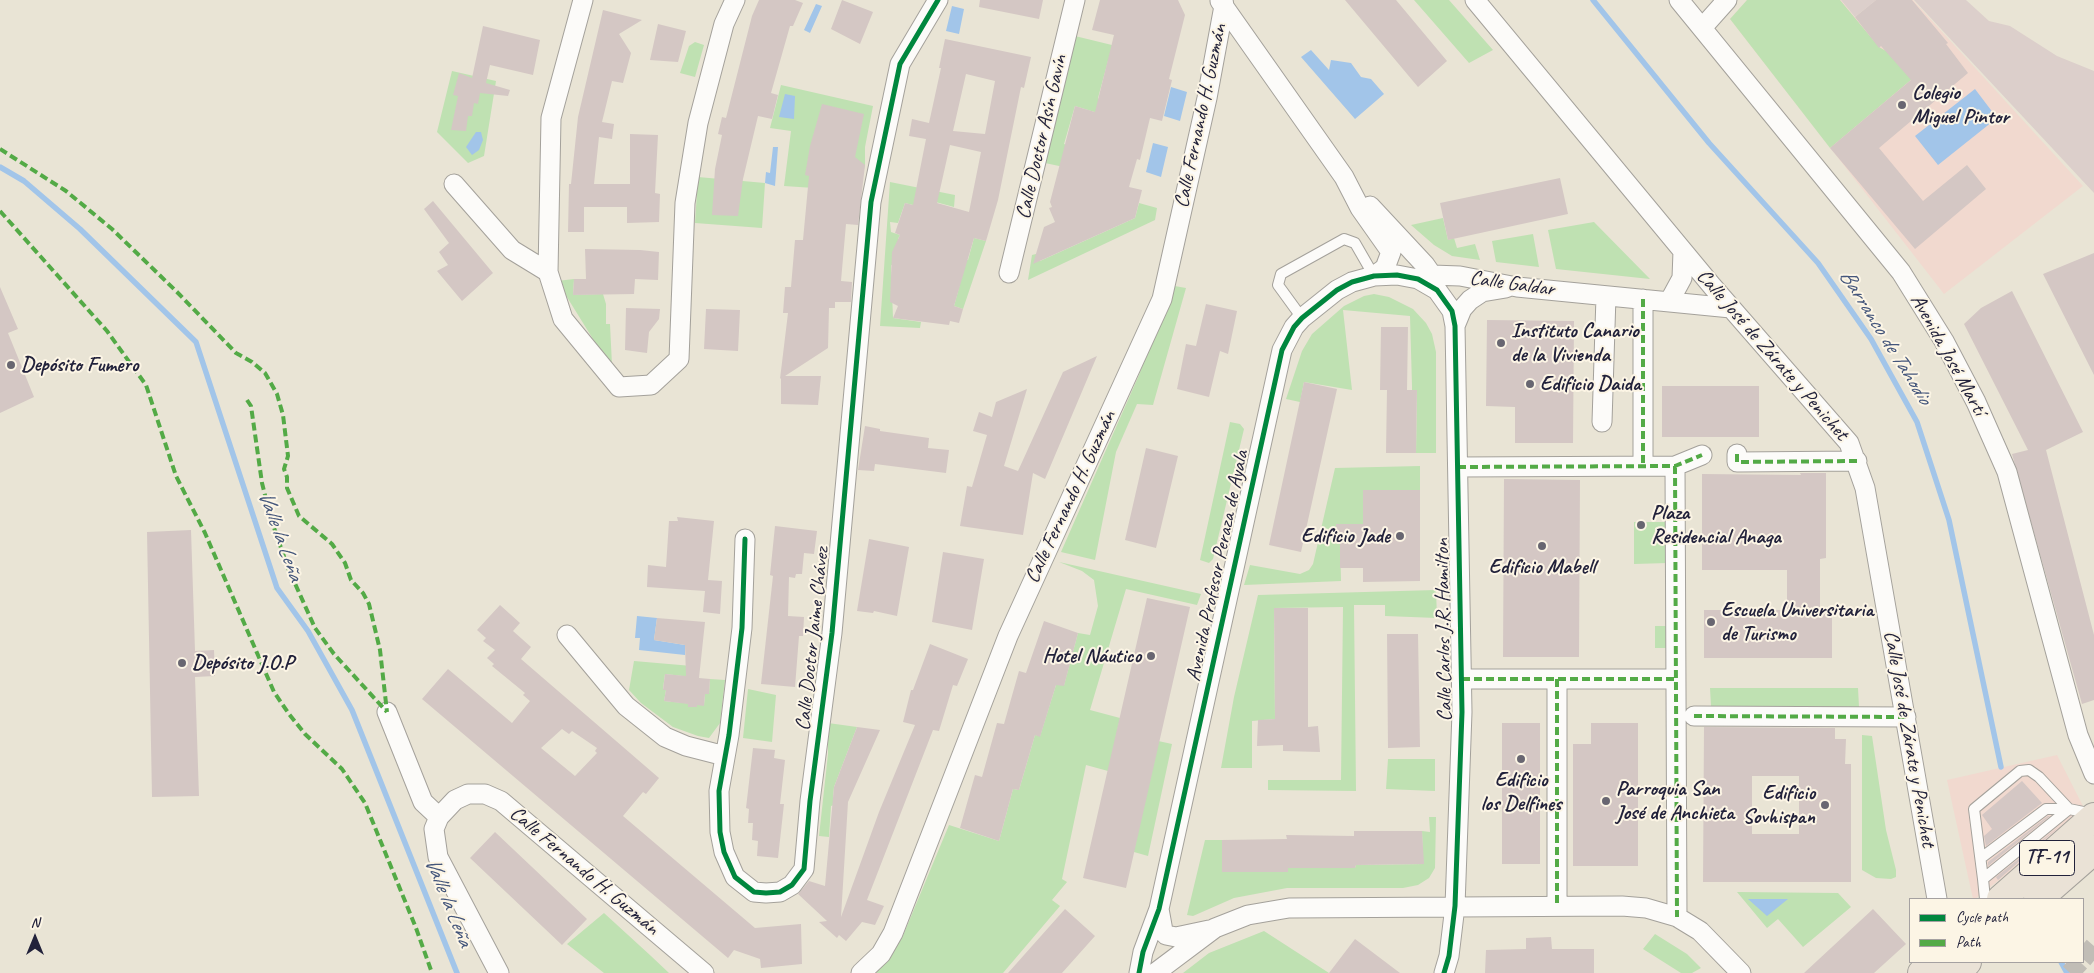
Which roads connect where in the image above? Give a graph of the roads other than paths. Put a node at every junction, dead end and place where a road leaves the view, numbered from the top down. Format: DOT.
graph roads {
  1 [pos="582,0"];
  2 [pos="735,0"];
  3 [pos="938,0"];
  4 [pos="1075,0"];
  5 [pos="1475,0"];
  6 [pos="1679,0"];
  7 [pos="1727,0"];
  8 [pos="1222,2"];
  9 [pos="1702,28"];
  10 [pos="1344,178"];
  11 [pos="454,184"];
  12 [pos="1683,251"];
  13 [pos="548,272"];
  14 [pos="1009,273"];
  15 [pos="1374,276"];
  16 [pos="1429,281"];
  17 [pos="1517,287"];
  18 [pos="1606,296"];
  19 [pos="1643,299"];
  20 [pos="1669,302"];
  21 [pos="1731,308"];
  22 [pos="1302,318"];
  23 [pos="1455,326"];
  24 [pos="1602,422"];
  25 [pos="1737,454"];
  26 [pos="1702,455"];
  27 [pos="1857,461"];
  28 [pos="1643,466"];
  29 [pos="1675,466"];
  30 [pos="1458,467"];
  31 [pos="744,539"];
  32 [pos="567,635"];
  33 [pos="1462,678"];
  34 [pos="1557,678"];
  35 [pos="1676,679"];
  36 [pos="387,712"];
  37 [pos="1694,716"];
  38 [pos="1906,717"];
  39 [pos="724,756"];
  40 [pos="2094,774"];
  41 [pos="2069,809"];
  42 [pos="2094,816"];
  43 [pos="439,818"];
  44 [pos="2094,833"];
  45 [pos="2094,850"];
  46 [pos="1981,858"];
  47 [pos="1983,879"];
  48 [pos="1937,898"];
  49 [pos="1985,898"];
  50 [pos="2001,898"];
  51 [pos="2021,898"];
  52 [pos="2039,898"];
  53 [pos="1456,906"];
  54 [pos="1557,906"];
  55 [pos="1159,909"];
  56 [pos="1677,917"];
  57 [pos="1216,928"];
  58 [pos="499,973"];
  59 [pos="704,973"];
  60 [pos="861,973"];
  61 [pos="1139,973"];
  62 [pos="1156,973"];
  63 [pos="1444,973"];
  64 [pos="1741,973"];
  1 -- 13 [label="street"];
  2 -- 13 [label="street"];
  3 -- 39 [label="street, Calle Doctor Jaime Chávez"];
  4 -- 14 [label="street, Calle Doctor Asín Gavín"];
  5 -- 12 [label="street, Calle José de Zárate y Penichet"];
  6 -- 9 [label="street, Avenida José Martí"];
  7 -- 9 [label="street"];
  8 -- 10 [label="street"];
  8 -- 60 [label="street, Calle Fernando H. Guzmán"];
  9 -- 40 [label="street, Avenida José Martí"];
  10 -- 15 [label="street"];
  10 -- 16 [label="street, Calle Carlos J.R. Hamilton"];
  11 -- 13 [label="street"];
  12 -- 20 [label="street"];
  12 -- 21 [label="street, Calle José de Zárate y Penichet"];
  15 -- 16 [label="street, Avenida Profesor Peraza de Ayala"];
  15 -- 22 [label="street, Avenida Profesor Peraza de Ayala"];
  15 -- 22 [label="lane"];
  16 -- 17 [label="street, Calle Galdar"];
  16 -- 23 [label="street, Calle Carlos J.R. Hamilton"];
  17 -- 18 [label="street, Calle Galdar"];
  17 -- 23 [label="street"];
  18 -- 19 [label="street, Calle Galdar"];
  18 -- 24 [label="street"];
  19 -- 20 [label="street, Calle Galdar"];
  19 -- 28 [label="street"];
  20 -- 21 [label="street, Calle Galdar"];
  21 -- 27 [label="street, Calle José de Zárate y Penichet"];
  22 -- 55 [label="street, Avenida Profesor Peraza de Ayala"];
  23 -- 30 [label="street, Calle Carlos J.R. Hamilton"];
  25 -- 27 [label="street"];
  26 -- 29 [label="street"];
  27 -- 38 [label="street, Calle José de Zárate y Penichet"];
  28 -- 29 [label="street"];
  28 -- 30 [label="street"];
  29 -- 35 [label="street"];
  30 -- 33 [label="street, Calle Carlos J.R. Hamilton"];
  31 -- 39 [label="street, Calle Doctor Jaime Chávez"];
  32 -- 39 [label="street"];
  33 -- 34 [label="street"];
  33 -- 53 [label="street, Calle Carlos J.R. Hamilton"];
  34 -- 35 [label="street"];
  34 -- 54 [label="street"];
  35 -- 56 [label="street"];
  36 -- 43 [label="street"];
  37 -- 38 [label="street"];
  38 -- 48 [label="street, Calle José de Zárate y Penichet"];
  41 -- 42 [label="lane"];
  41 -- 46 [label="lane"];
  41 -- 46 [label="lane"];
  41 -- 47 [label="lane"];
  42 -- 50 [label="main road, TF-11"];
  43 -- 58 [label="street"];
  43 -- 59 [label="street, Calle Fernando H. Guzmán"];
  44 -- 51 [label="main road"];
  45 -- 52 [label="main road, TF-11"];
  46 -- 47 [label="lane"];
  47 -- 49 [label="lane"];
  53 -- 54 [label="street"];
  53 -- 57 [label="street"];
  53 -- 63 [label="street, Calle Carlos J.R. Hamilton"];
  54 -- 56 [label="street"];
  55 -- 57 [label="street"];
  55 -- 61 [label="street, Avenida Profesor Peraza de Ayala"];
  56 -- 64 [label="street"];
  57 -- 62 [label="street"];
}
